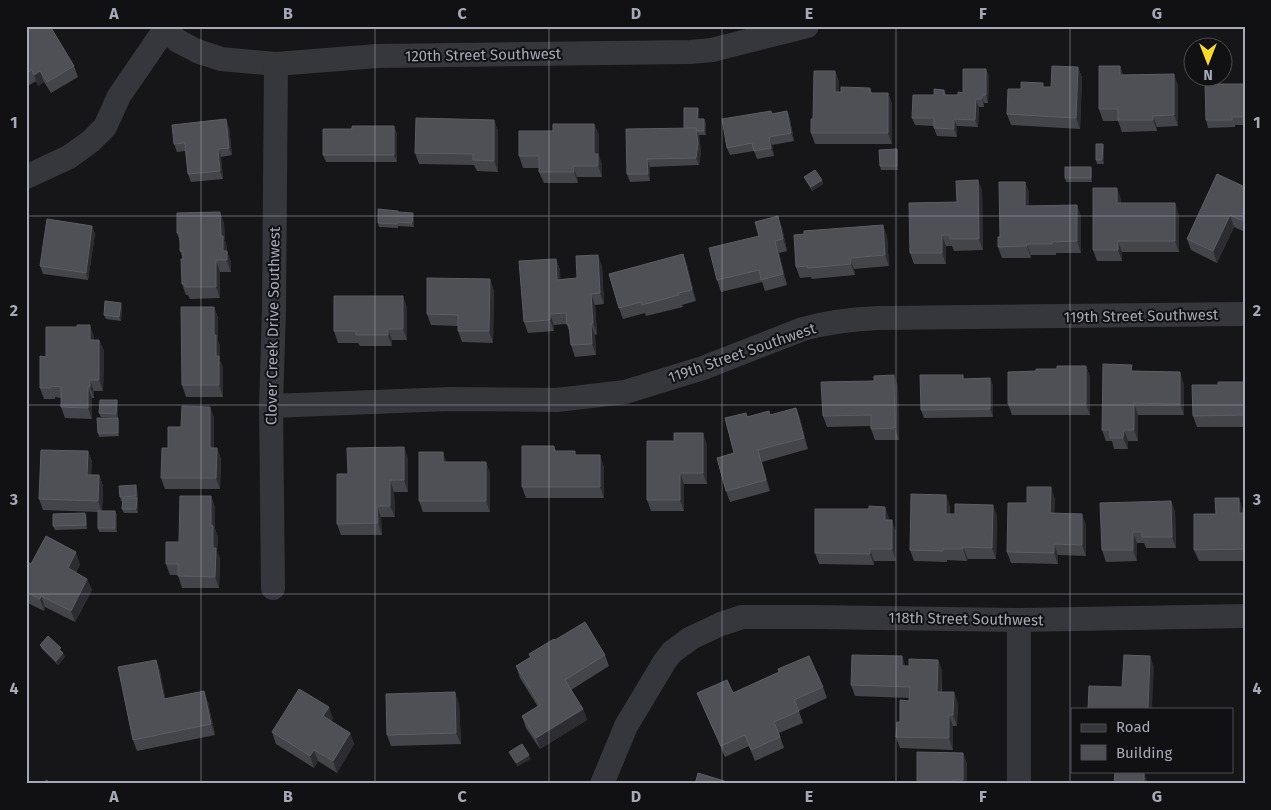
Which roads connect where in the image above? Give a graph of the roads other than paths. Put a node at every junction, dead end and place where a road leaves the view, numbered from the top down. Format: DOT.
graph roads {
  1 [pos="807,26"];
  2 [pos="164,28"];
  3 [pos="276,64"];
  4 [pos="26,177"];
  5 [pos="1245,314"];
  6 [pos="271,406"];
  7 [pos="272,588"];
  8 [pos="1245,616"];
  9 [pos="1019,620"];
  10 [pos="602,784"];
  11 [pos="1019,784"];
  1 -- 3 [label="street, 120th Street Southwest"];
  2 -- 3 [label="street, 120th Street Southwest"];
  2 -- 4 [label="street"];
  3 -- 6 [label="street, Clover Creek Drive Southwest"];
  5 -- 6 [label="street, 119th Street Southwest"];
  6 -- 7 [label="street, Clover Creek Drive Southwest"];
  8 -- 9 [label="street, 118th Street Southwest"];
  9 -- 10 [label="street, 118th Street Southwest"];
  9 -- 11 [label="street"];
}
